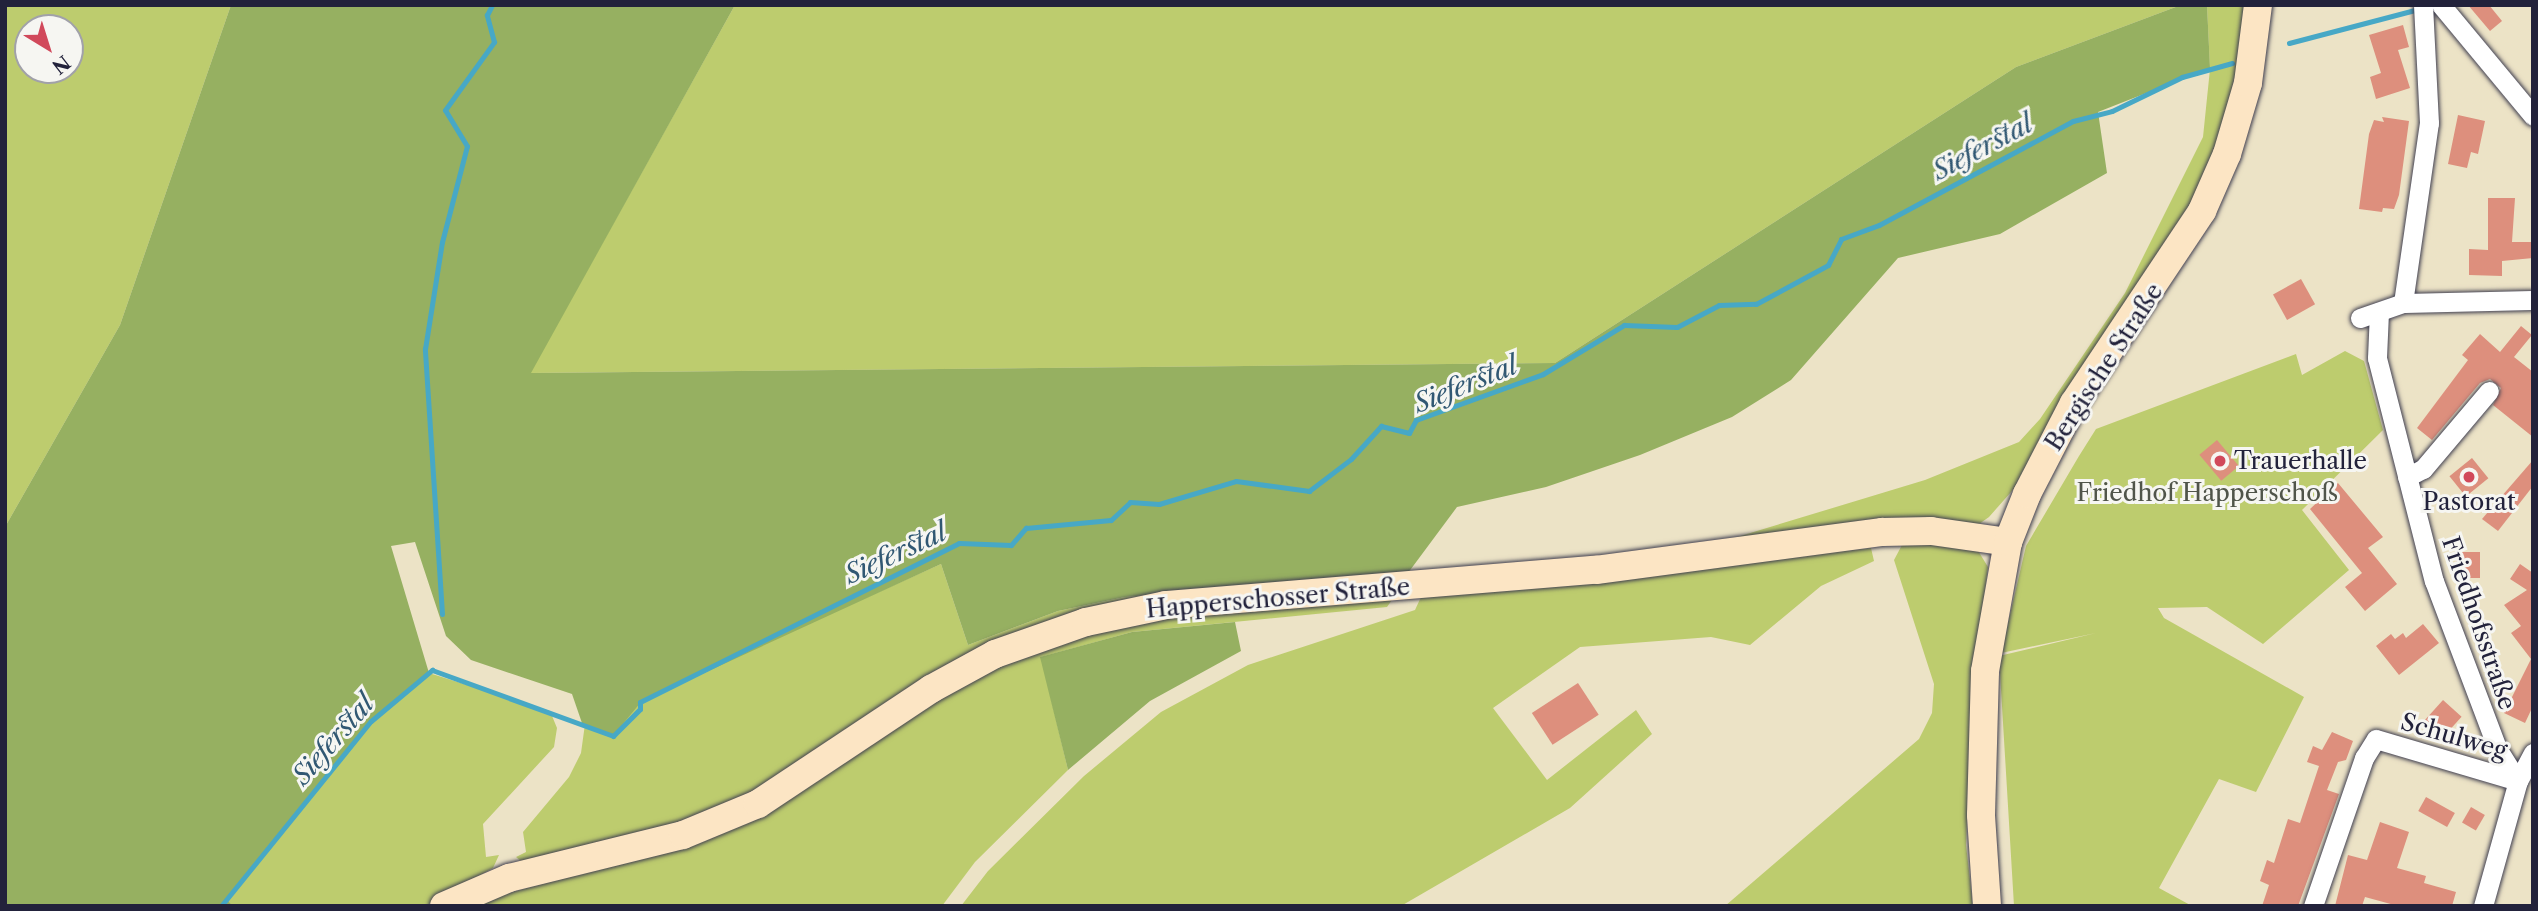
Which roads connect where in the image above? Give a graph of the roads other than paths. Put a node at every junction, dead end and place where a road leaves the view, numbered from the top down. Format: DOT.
graph roads {
  1 [pos="2258,5"];
  2 [pos="2423,5"];
  3 [pos="2441,5"];
  4 [pos="2533,116"];
  5 [pos="2533,300"];
  6 [pos="2403,303"];
  7 [pos="2489,391"];
  8 [pos="2407,477"];
  9 [pos="2008,542"];
  10 [pos="2533,752"];
  11 [pos="2518,780"];
  12 [pos="443,906"];
  13 [pos="1987,906"];
  14 [pos="2314,906"];
  15 [pos="2483,906"];
  1 -- 9 [label="street, Bergische Straße"];
  2 -- 6 [label="street"];
  3 -- 4 [label="street"];
  5 -- 6 [label="street"];
  6 -- 8 [label="street, Friedhofsstraße"];
  7 -- 8 [label="street"];
  8 -- 11 [label="street, Friedhofsstraße"];
  9 -- 12 [label="street, Happerschosser Straße"];
  9 -- 13 [label="street, Bergische Straße"];
  10 -- 11 [label="street"];
  11 -- 14 [label="street, Schulweg"];
  11 -- 15 [label="street"];
}
